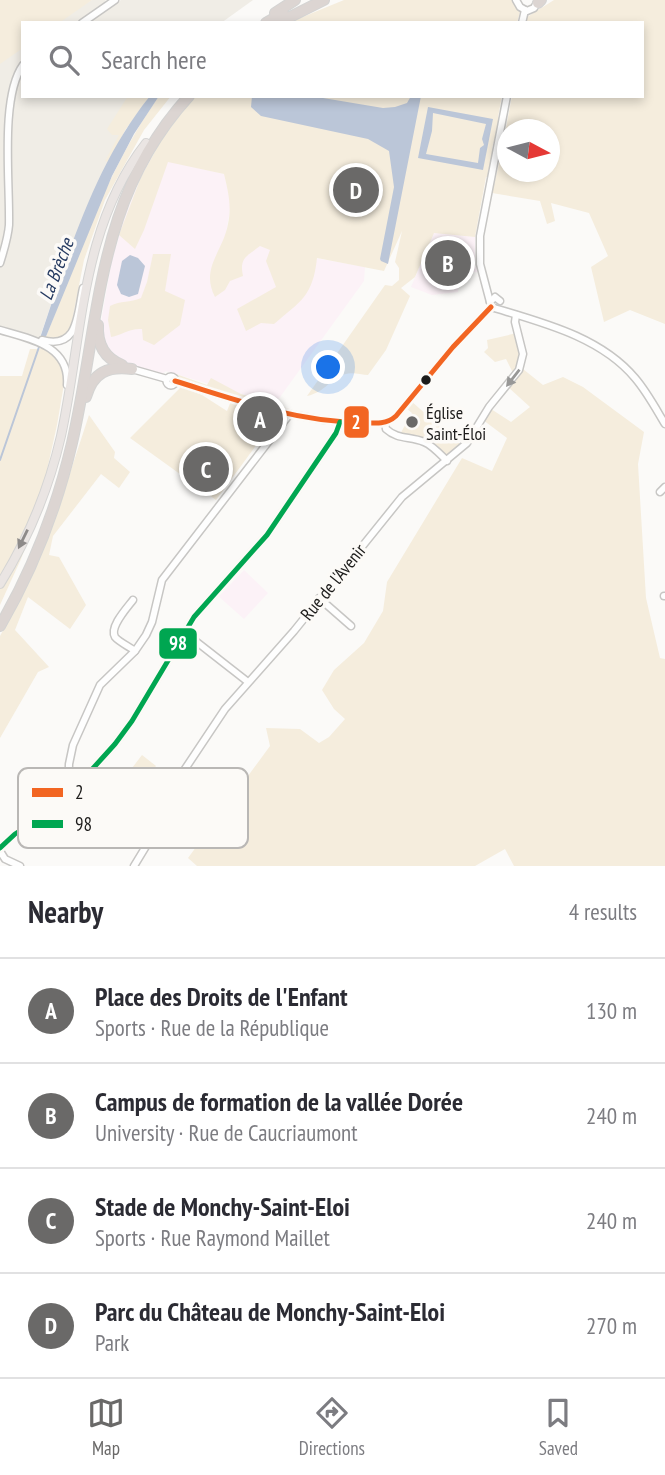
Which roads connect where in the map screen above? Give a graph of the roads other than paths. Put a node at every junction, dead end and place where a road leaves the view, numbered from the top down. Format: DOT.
graph roads {
  1 [pos="115,0"];
  2 [pos="295,0"];
  3 [pos="516,0"];
  4 [pos="319,1"];
  5 [pos="539,1"];
  6 [pos="525,10"];
  7 [pos="85,21"];
  8 [pos="262,21"];
  9 [pos="271,21"];
  10 [pos="282,21"];
  11 [pos="522,21"];
  12 [pos="21,68"];
  13 [pos="179,98"];
  14 [pos="187,98"];
  15 [pos="507,98"];
  16 [pos="146,143"];
  17 [pos="109,243"];
  18 [pos="95,246"];
  19 [pos="0,263"];
  20 [pos="495,303"];
  21 [pos="513,313"];
  22 [pos="0,330"];
  23 [pos="46,343"];
  24 [pos="132,369"];
  25 [pos="289,415"];
  26 [pos="340,422"];
  27 [pos="386,423"];
  28 [pos="374,424"];
  29 [pos="665,424"];
  30 [pos="387,431"];
  31 [pos="58,446"];
  32 [pos="447,461"];
  33 [pos="59,491"];
  34 [pos="0,584"];
  35 [pos="319,598"];
  36 [pos="132,600"];
  37 [pos="0,614"];
  38 [pos="0,626"];
  39 [pos="351,626"];
  40 [pos="184,632"];
  41 [pos="135,651"];
  42 [pos="248,682"];
  43 [pos="69,768"];
  44 [pos="93,768"];
  45 [pos="186,768"];
  46 [pos="18,833"];
  47 [pos="144,848"];
  48 [pos="0,850"];
  49 [pos="20,866"];
  50 [pos="134,866"];
  1 -- 7 [label="street"];
  2 -- 8 [label="highway"];
  3 -- 6 [label="street"];
  4 -- 9 [label="highway"];
  4 -- 10 [label="highway"];
  5 -- 6 [label="street"];
  6 -- 11 [label="street"];
  12 -- 19 [label="street"];
  13 -- 16 [label="highway"];
  14 -- 17 [label="highway"];
  15 -- 20 [label="street"];
  16 -- 18 [label="main road"];
  16 -- 37 [label="highway"];
  17 -- 24 [label="highway"];
  17 -- 33 [label="highway"];
  18 -- 23 [label="street"];
  18 -- 31 [label="main road"];
  20 -- 21 [label="street"];
  20 -- 27 [label="street"];
  21 -- 29 [label="street"];
  21 -- 32 [label="street, Rue de l'Avenir, one-way"];
  22 -- 23 [label="street"];
  23 -- 31 [label="street"];
  24 -- 25 [label="street"];
  24 -- 33 [label="highway"];
  25 -- 26 [label="street"];
  25 -- 41 [label="street"];
  26 -- 28 [label="street"];
  26 -- 40 [label="street"];
  27 -- 28 [label="street"];
  27 -- 30 [label="street"];
  28 -- 30 [label="street"];
  30 -- 32 [label="street"];
  31 -- 34 [label="main road, one-way"];
  32 -- 35 [label="street, Rue de l'Avenir"];
  33 -- 38 [label="highway"];
  35 -- 39 [label="street"];
  35 -- 42 [label="street, Rue de l'Avenir"];
  36 -- 41 [label="street"];
  40 -- 42 [label="street"];
  40 -- 44 [label="street"];
  41 -- 43 [label="street"];
  42 -- 45 [label="street, Rue de l'Avenir"];
  46 -- 48 [label="street"];
  47 -- 50 [label="street, Rue de l'Avenir"];
  48 -- 49 [label="street"];
}
